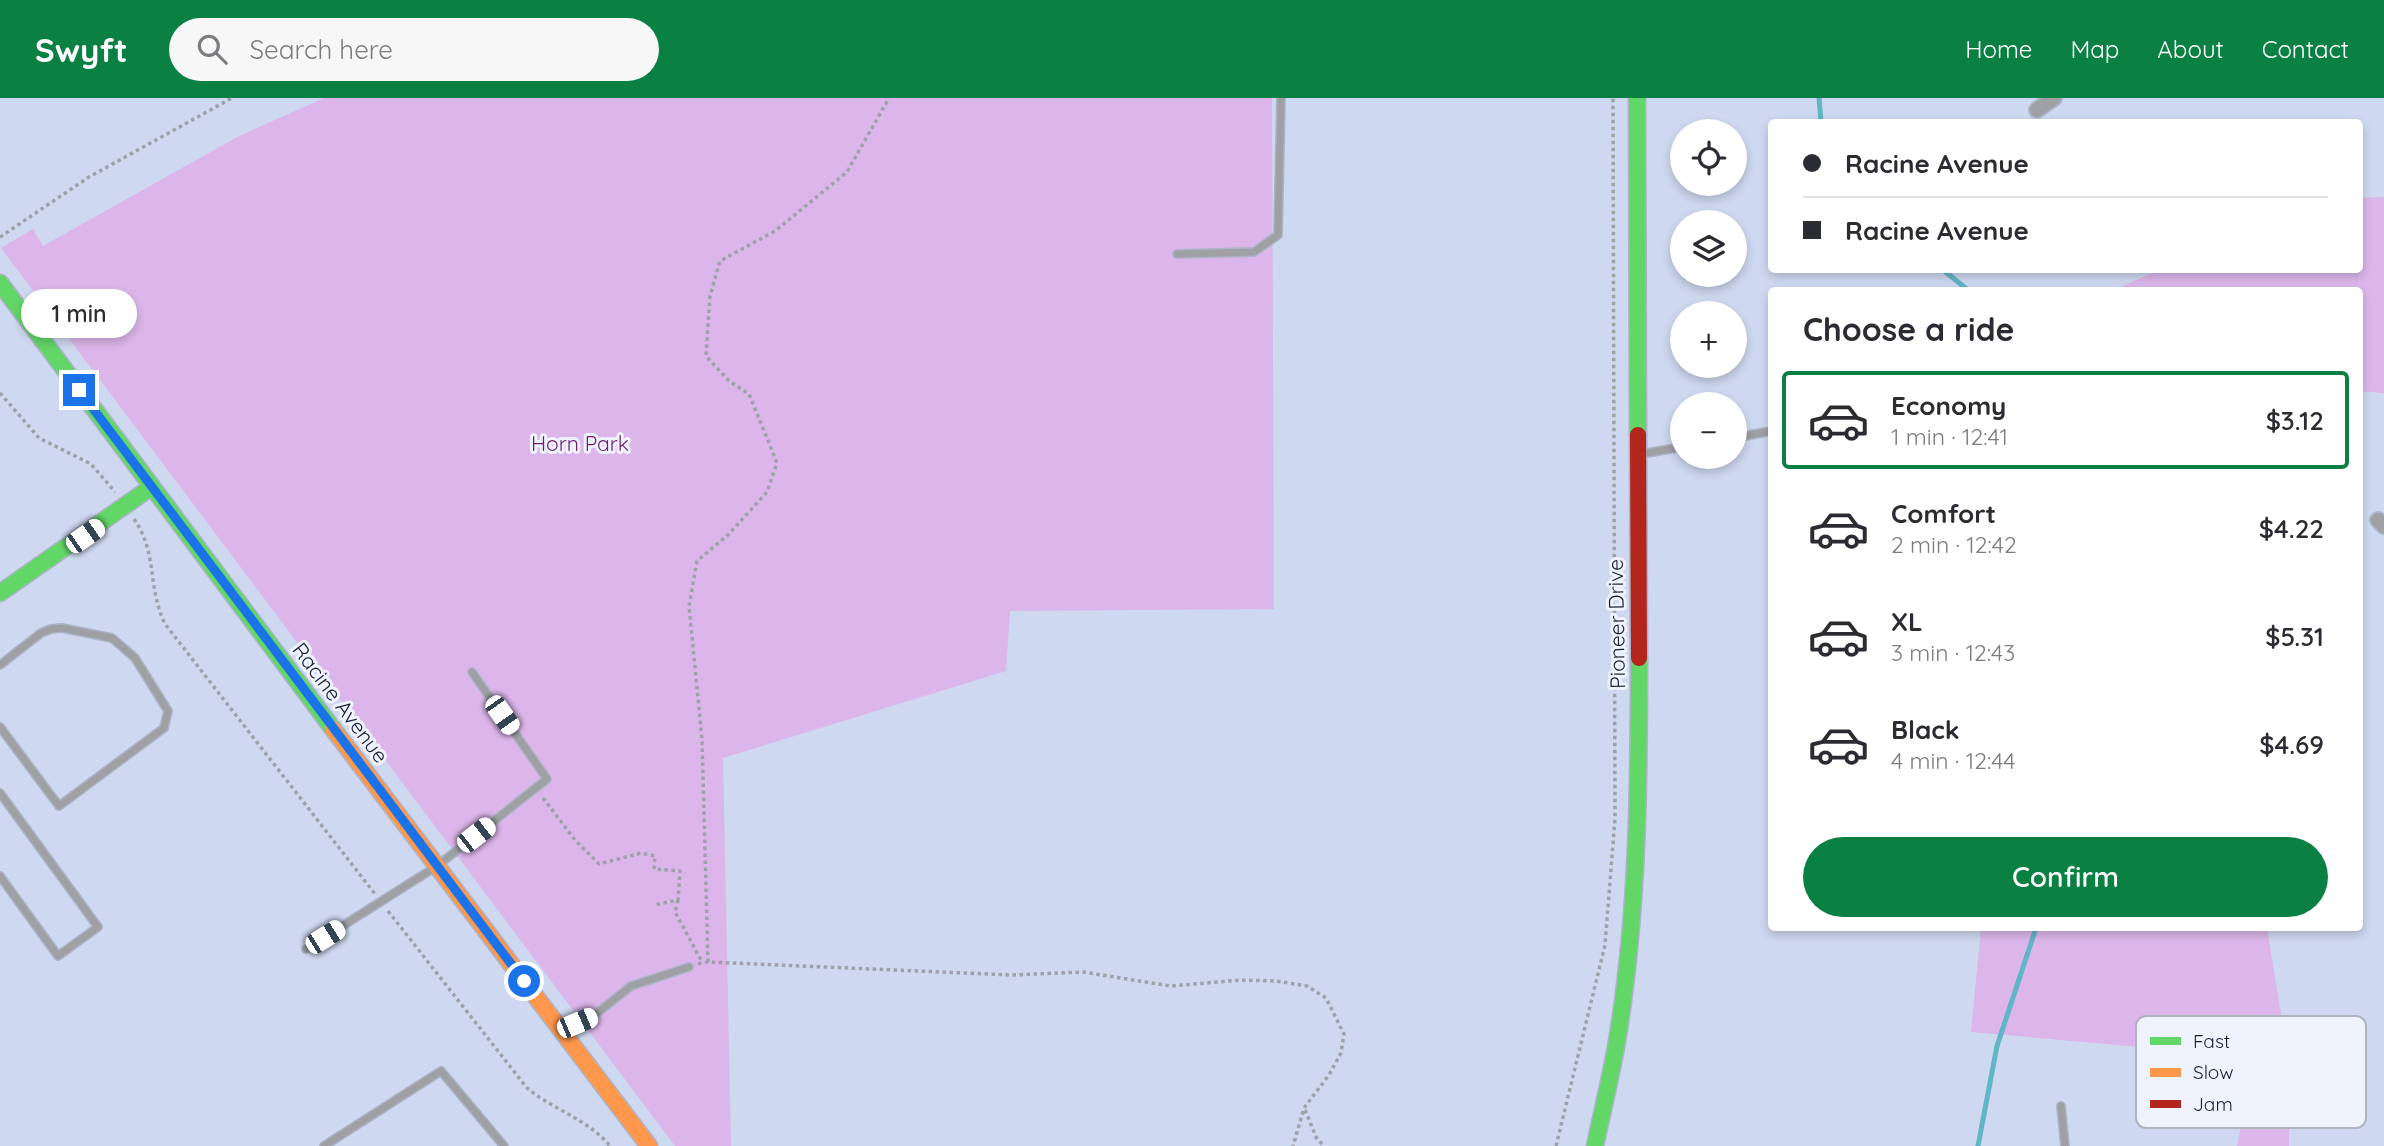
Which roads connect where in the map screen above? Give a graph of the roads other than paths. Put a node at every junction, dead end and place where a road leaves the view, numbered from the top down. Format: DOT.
graph roads {
  1 [pos="1281,98"];
  2 [pos="1637,98"];
  3 [pos="2054,98"];
  4 [pos="2037,110"];
  5 [pos="1177,254"];
  6 [pos="0,283"];
  7 [pos="1768,432"];
  8 [pos="1747,436"];
  9 [pos="1670,449"];
  10 [pos="1637,454"];
  11 [pos="150,488"];
  12 [pos="0,592"];
  13 [pos="0,665"];
  14 [pos="472,672"];
  15 [pos="0,727"];
  16 [pos="0,793"];
  17 [pos="437,866"];
  18 [pos="0,876"];
  19 [pos="306,948"];
  20 [pos="689,967"];
  21 [pos="562,1030"];
  22 [pos="2061,1106"];
  23 [pos="643,1144"];
  24 [pos="324,1146"];
  25 [pos="504,1146"];
  26 [pos="1595,1146"];
  27 [pos="2065,1146"];
  1 -- 5 [label="lane"];
  2 -- 10 [label="street, Pioneer Drive"];
  3 -- 4 [label="street"];
  6 -- 11 [label="street, Racine Avenue"];
  7 -- 8 [label="lane"];
  9 -- 10 [label="lane"];
  10 -- 26 [label="street, Pioneer Drive"];
  11 -- 12 [label="street"];
  11 -- 17 [label="street, Racine Avenue"];
  13 -- 15 [label="lane"];
  14 -- 17 [label="lane"];
  16 -- 18 [label="lane"];
  17 -- 19 [label="lane"];
  17 -- 21 [label="street, Racine Avenue"];
  20 -- 21 [label="lane"];
  21 -- 23 [label="street, Racine Avenue"];
  22 -- 27 [label="lane"];
  24 -- 25 [label="lane"];
}
